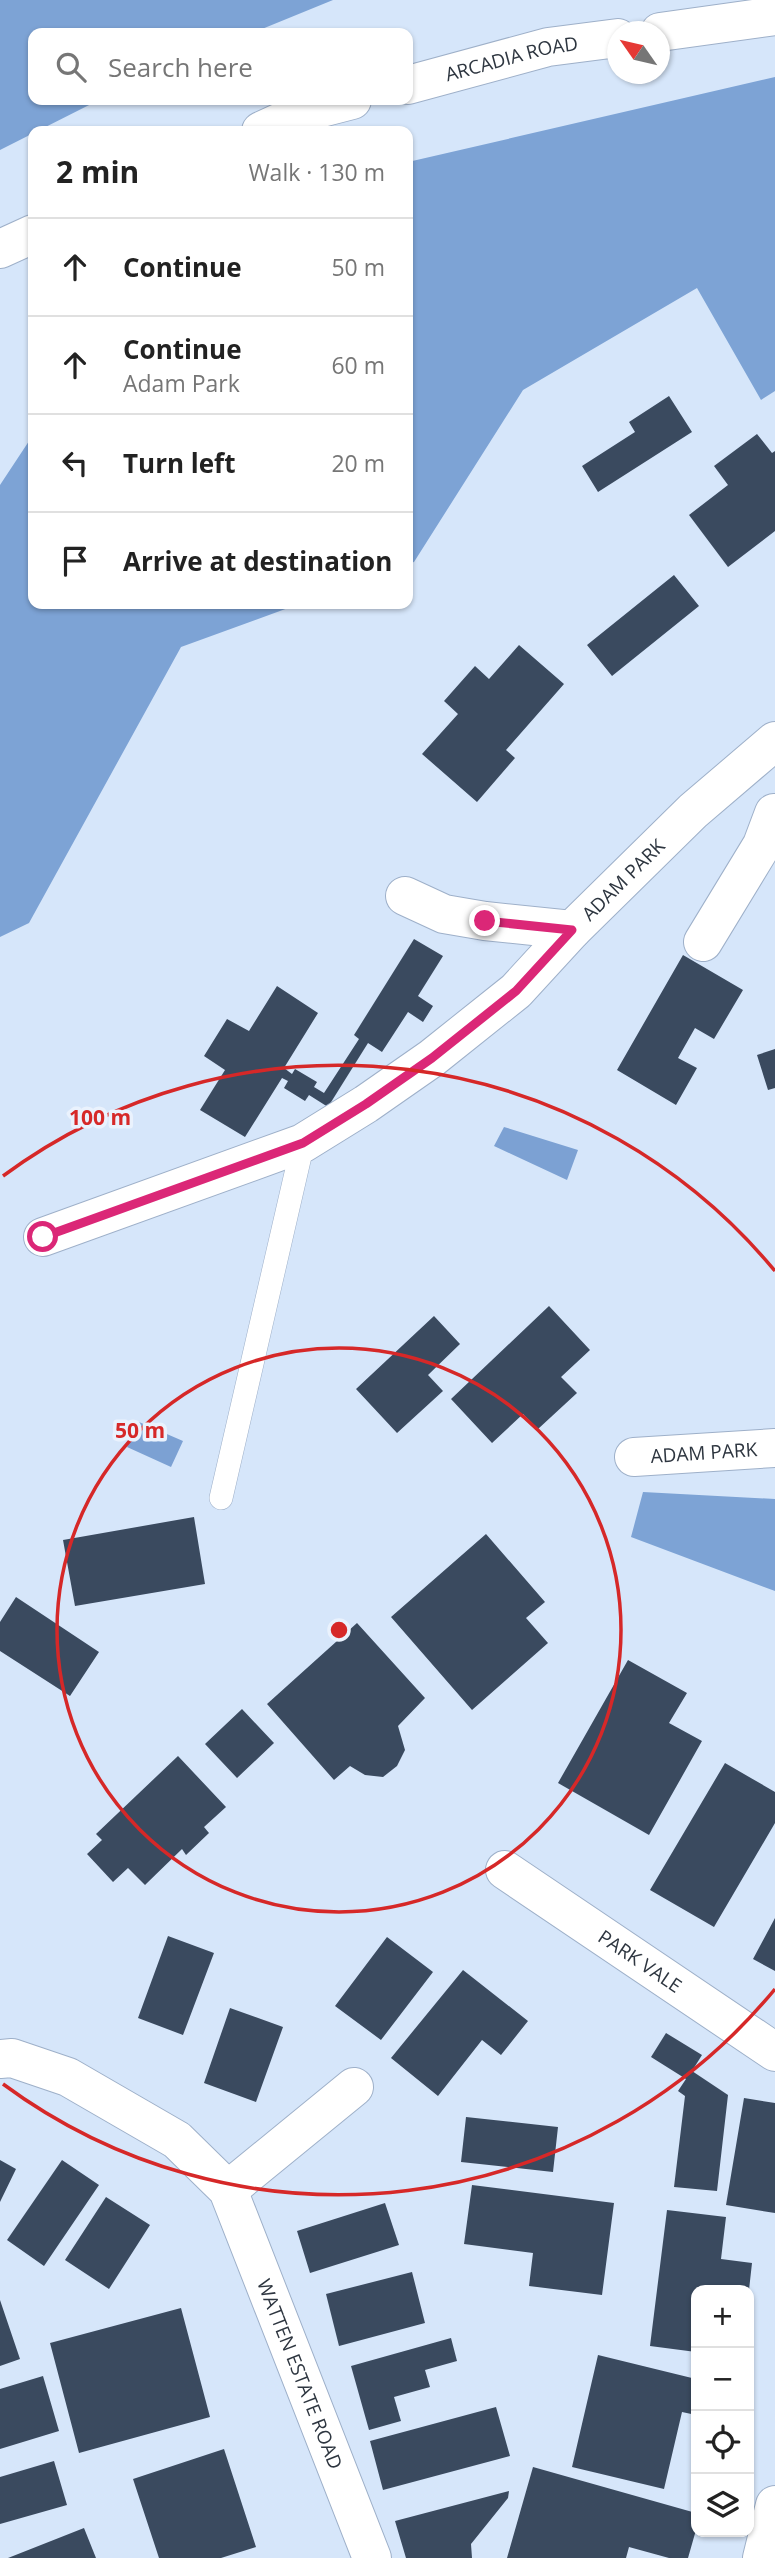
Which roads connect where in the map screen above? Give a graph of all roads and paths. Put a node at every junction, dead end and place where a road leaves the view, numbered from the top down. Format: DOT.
graph roads {
  1 [pos="775,16"];
  2 [pos="670,31"];
  3 [pos="607,39"];
  4 [pos="413,84"];
  5 [pos="333,105"];
  6 [pos="272,126"];
  7 [pos="28,236"];
  8 [pos="0,249"];
  9 [pos="765,749"];
  10 [pos="774,814"];
  11 [pos="404,896"];
  12 [pos="572,930"];
  13 [pos="703,942"];
  14 [pos="303,1143"];
  15 [pos="43,1237"];
  16 [pos="775,1448"];
  17 [pos="634,1458"];
  18 [pos="221,1498"];
  19 [pos="505,1870"];
  20 [pos="775,2052"];
  21 [pos="0,2059"];
  22 [pos="354,2087"];
  23 [pos="228,2190"];
  24 [pos="775,2505"];
  25 [pos="372,2558"];
  26 [pos="762,2558"];
  1 -- 2 [label="street"];
  3 -- 4 [label="street, ARCADIA ROAD"];
  5 -- 6 [label="street"];
  7 -- 8 [label="street"];
  9 -- 10 [label="street"];
  9 -- 12 [label="street, ADAM PARK"];
  10 -- 13 [label="street"];
  11 -- 12 [label="street"];
  12 -- 14 [label="street, ADAM PARK"];
  14 -- 15 [label="street, ADAM PARK"];
  14 -- 18 [label="lane"];
  16 -- 17 [label="street, ADAM PARK"];
  19 -- 20 [label="street, PARK VALE"];
  21 -- 23 [label="street, WATTEN ESTATE ROAD"];
  22 -- 23 [label="street"];
  23 -- 25 [label="street, WATTEN ESTATE ROAD"];
  24 -- 26 [label="street"];
}
